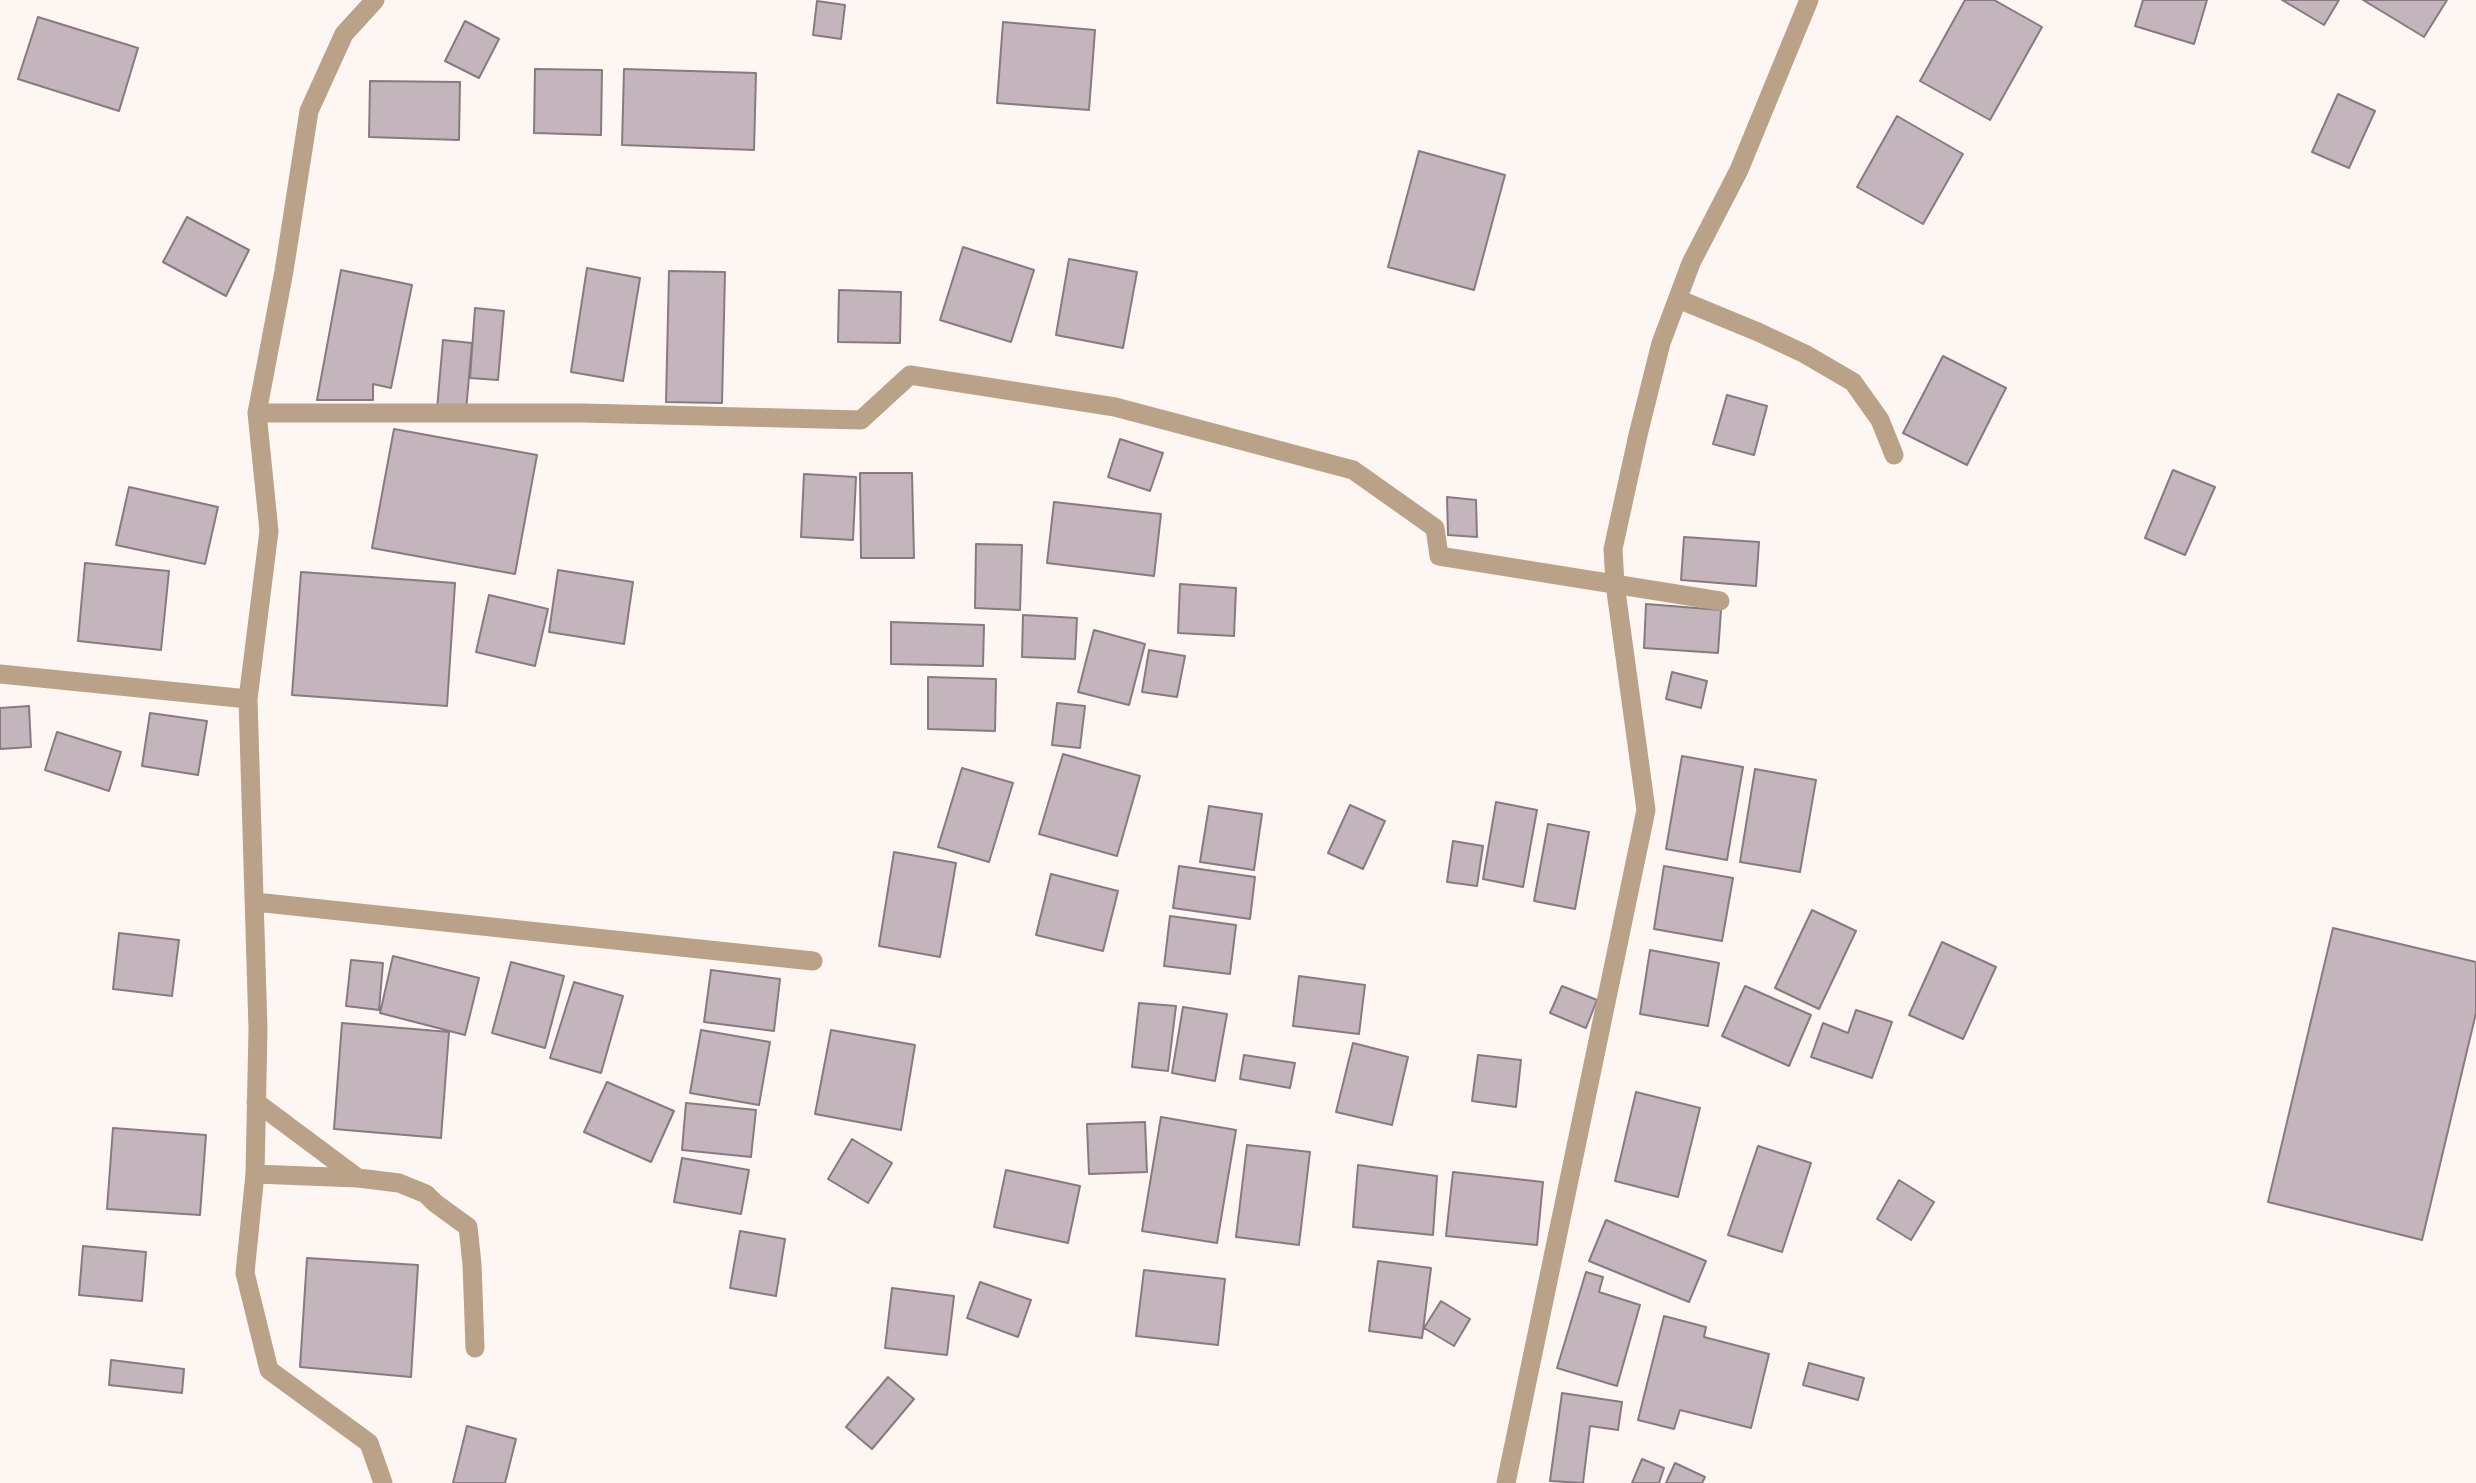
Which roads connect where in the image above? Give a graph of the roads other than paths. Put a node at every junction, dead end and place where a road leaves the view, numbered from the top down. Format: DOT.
graph roads {
  1 [pos="374,0"];
  2 [pos="1809,0"];
  3 [pos="1678,299"];
  4 [pos="257,413"];
  5 [pos="1894,455"];
  6 [pos="1615,584"];
  7 [pos="1720,601"];
  8 [pos="0,674"];
  9 [pos="248,699"];
  10 [pos="255,902"];
  11 [pos="813,961"];
  12 [pos="256,1102"];
  13 [pos="255,1174"];
  14 [pos="358,1178"];
  15 [pos="475,1348"];
  16 [pos="383,1483"];
  17 [pos="1506,1483"];
  1 -- 4 [label="street"];
  2 -- 3 [label="street"];
  3 -- 5 [label="street"];
  3 -- 6 [label="street"];
  4 -- 6 [label="street"];
  4 -- 9 [label="street"];
  6 -- 7 [label="street"];
  6 -- 17 [label="street"];
  8 -- 9 [label="street"];
  9 -- 10 [label="street"];
  10 -- 11 [label="street"];
  10 -- 12 [label="street"];
  12 -- 13 [label="street"];
  12 -- 14 [label="street"];
  13 -- 14 [label="street"];
  13 -- 16 [label="street"];
  14 -- 15 [label="street"];
}
